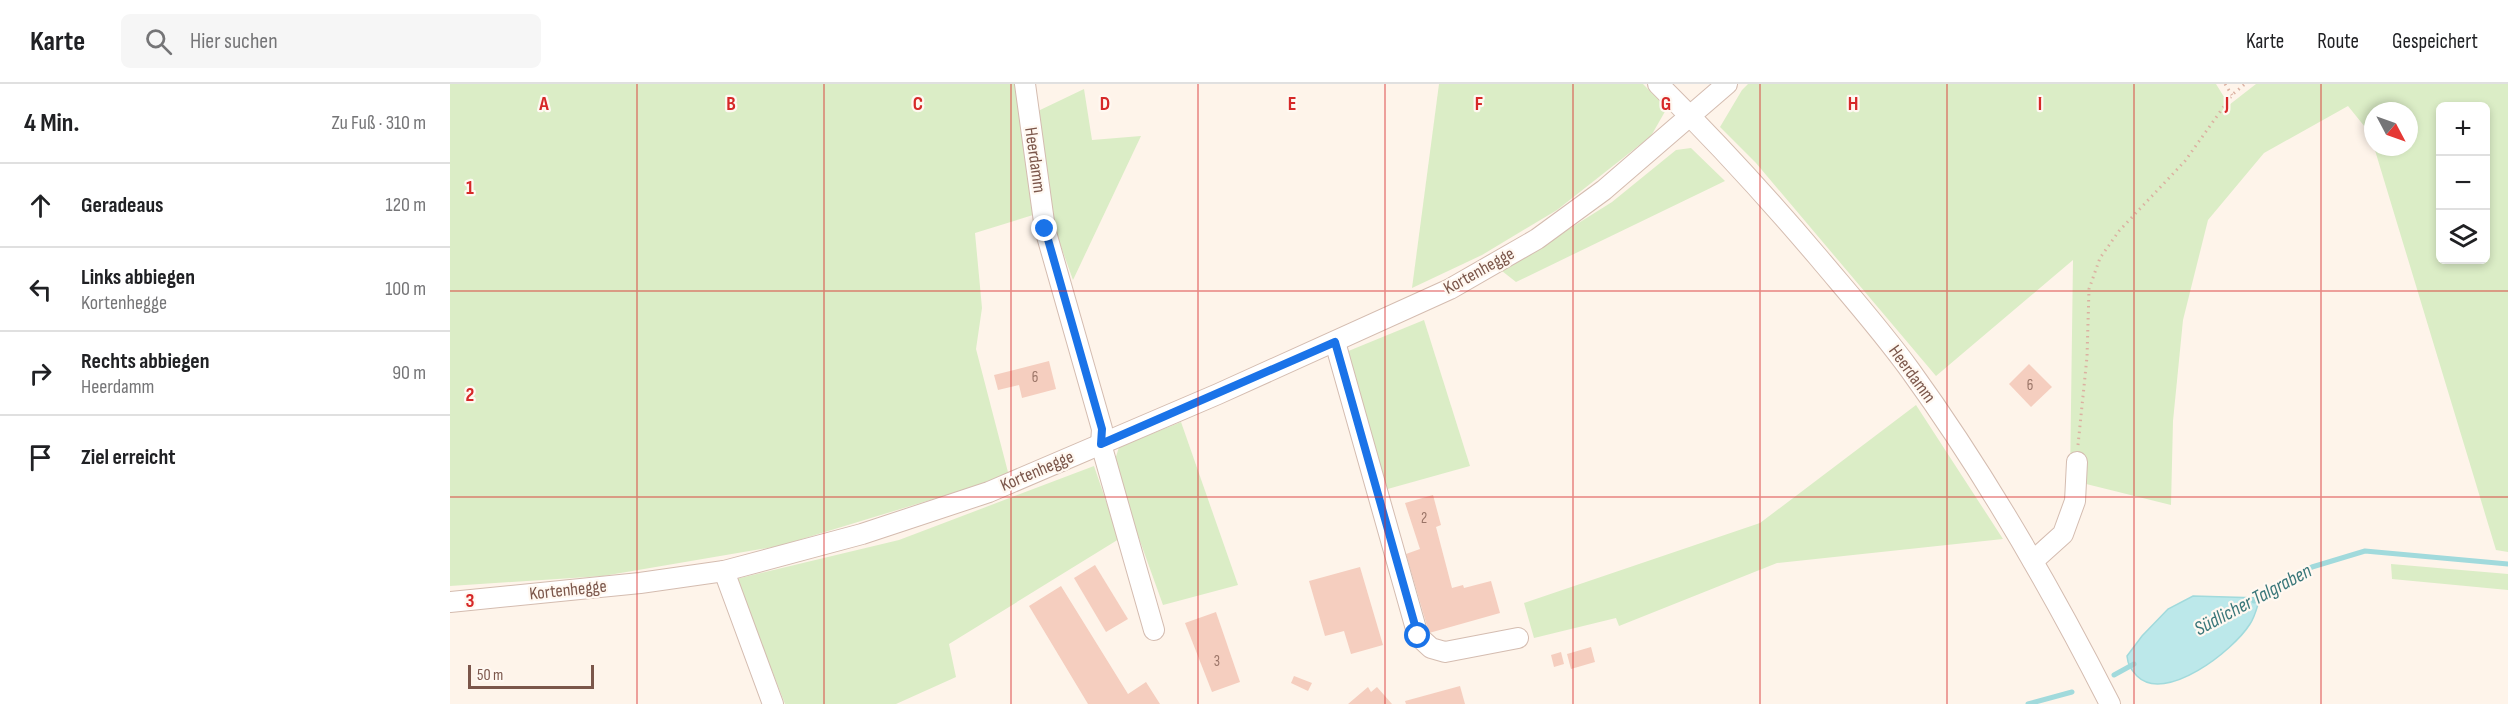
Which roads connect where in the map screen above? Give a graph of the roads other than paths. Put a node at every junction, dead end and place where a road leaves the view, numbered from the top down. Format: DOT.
graph roads {
  1 [pos="1025,84"];
  2 [pos="1658,84"];
  3 [pos="1727,84"];
  4 [pos="1689,115"];
  5 [pos="1335,342"];
  6 [pos="1101,444"];
  7 [pos="2077,462"];
  8 [pos="2033,561"];
  9 [pos="724,571"];
  10 [pos="450,602"];
  11 [pos="1154,630"];
  12 [pos="1518,638"];
  13 [pos="773,704"];
  14 [pos="2110,704"];
  1 -- 6 [label="street, Heerdamm"];
  2 -- 4 [label="street, Heerdamm"];
  3 -- 4 [label="street, Kortenhegge"];
  4 -- 5 [label="street, Kortenhegge"];
  4 -- 8 [label="street, Heerdamm"];
  5 -- 6 [label="street, Kortenhegge"];
  5 -- 12 [label="street"];
  6 -- 9 [label="street, Kortenhegge"];
  6 -- 11 [label="street, Heerdamm"];
  7 -- 8 [label="street"];
  8 -- 14 [label="street, Heerdamm"];
  9 -- 10 [label="street, Kortenhegge"];
  9 -- 13 [label="street"];
}
